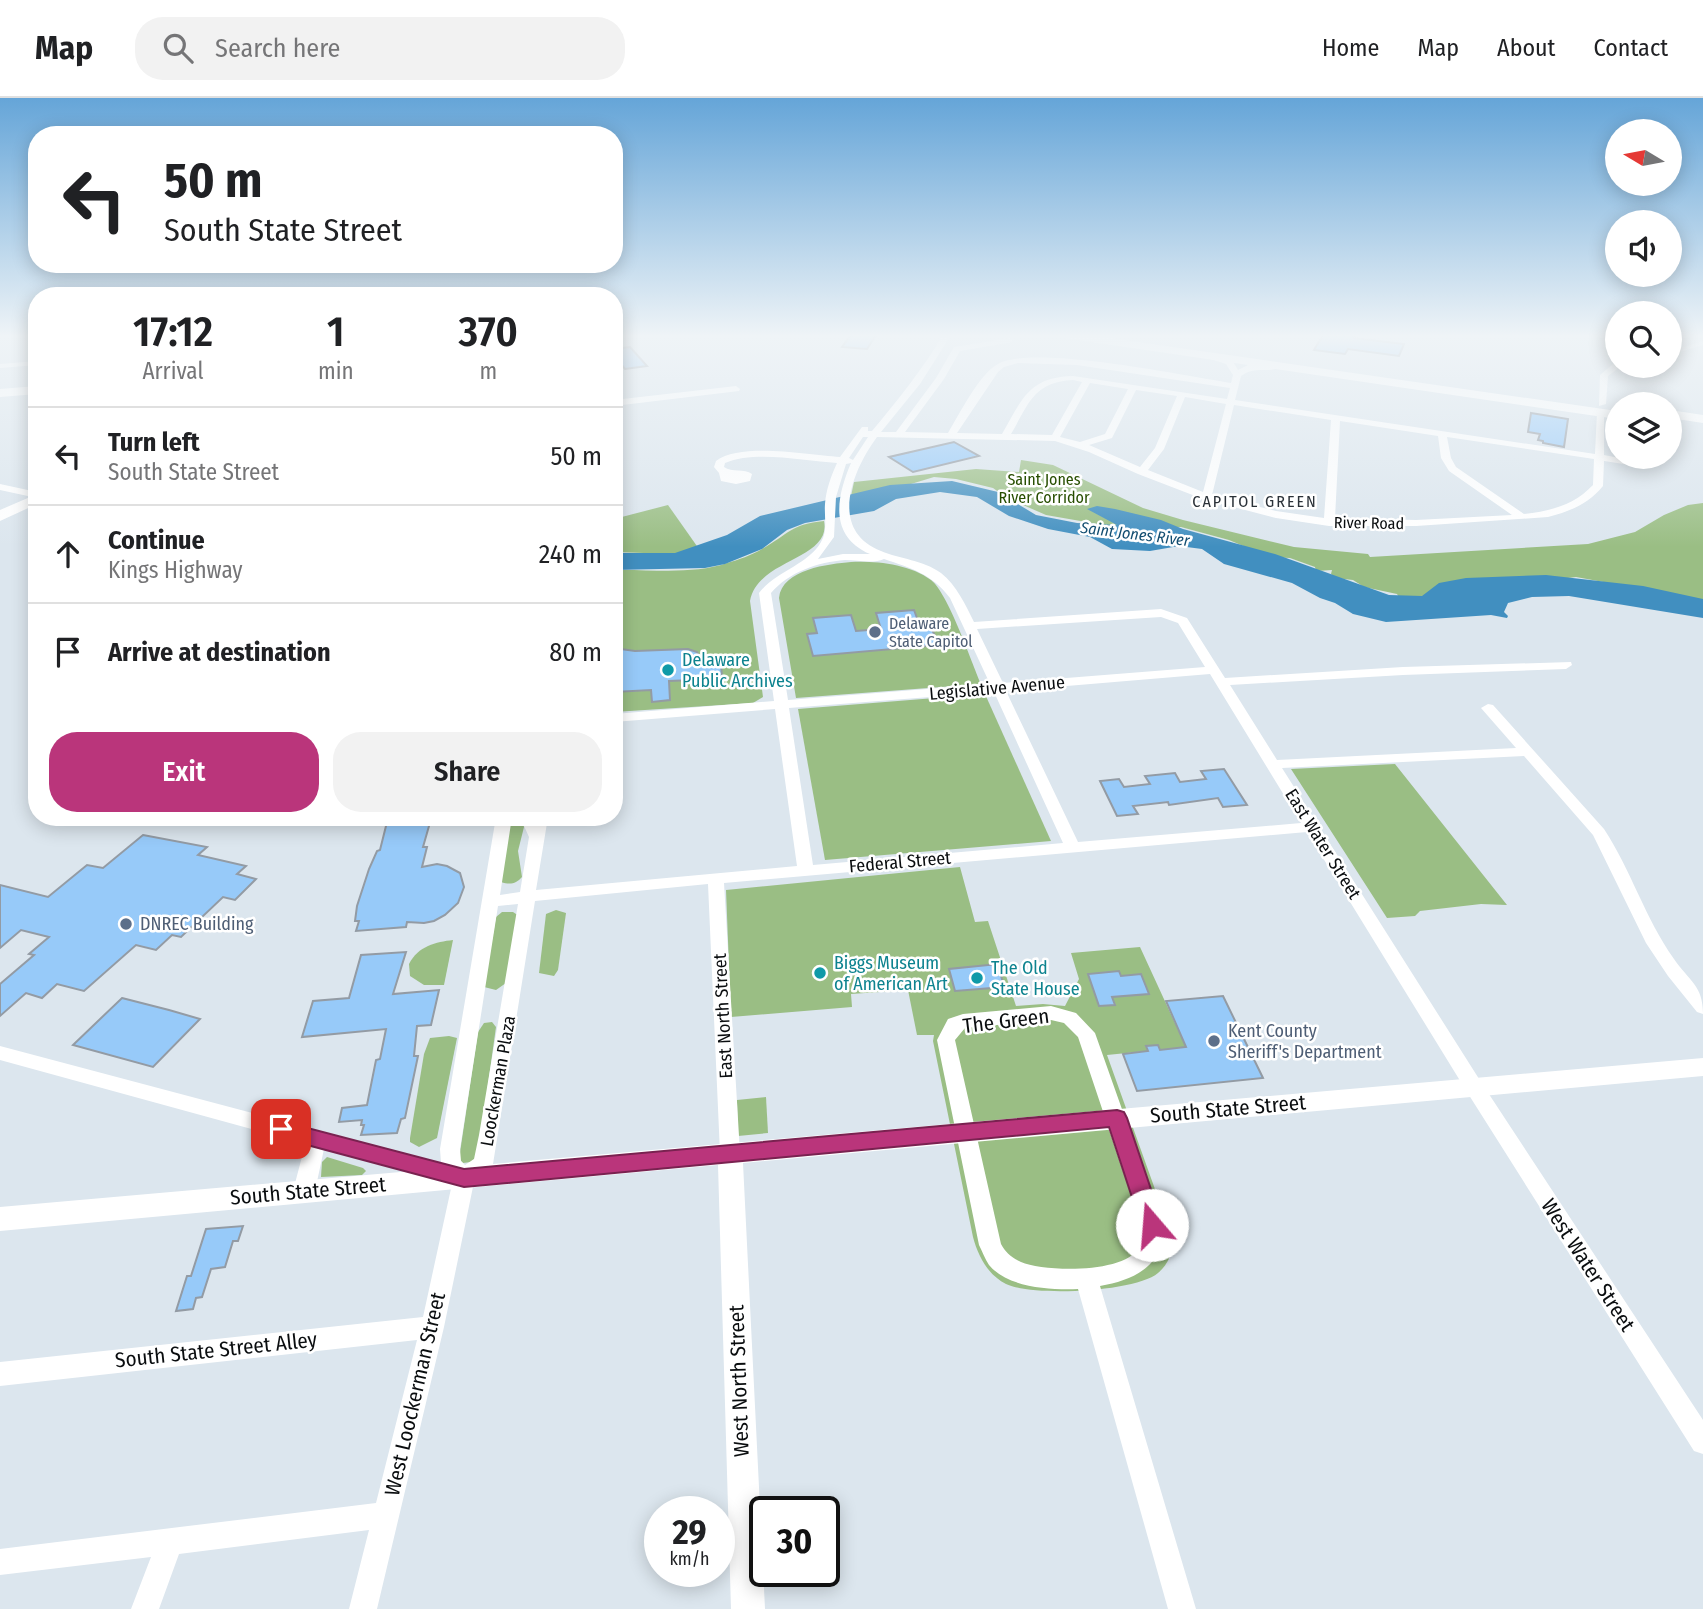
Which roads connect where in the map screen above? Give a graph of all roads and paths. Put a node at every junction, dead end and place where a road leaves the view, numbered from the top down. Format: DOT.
graph roads {
  1 [pos="884,406"];
  2 [pos="897,406"];
  3 [pos="920,406"];
  4 [pos="971,406"];
  5 [pos="1025,406"];
  6 [pos="1073,406"];
  7 [pos="1124,406"];
  8 [pos="1178,406"];
  9 [pos="1230,406"];
  10 [pos="1256,406"];
  11 [pos="1554,406"];
  12 [pos="1605,410"];
  13 [pos="1682,416"];
  14 [pos="1336,417"];
  15 [pos="1703,419"];
  16 [pos="1682,423"];
  17 [pos="1703,426"];
  18 [pos="861,433"];
  19 [pos="874,434"];
  20 [pos="899,434"];
  21 [pos="1442,434"];
  22 [pos="1605,434"];
  23 [pos="951,435"];
  24 [pos="1006,435"];
  25 [pos="1055,438"];
  26 [pos="1080,445"];
  27 [pos="1600,458"];
  28 [pos="1605,459"];
  29 [pos="842,460"];
  30 [pos="855,461"];
  31 [pos="724,472"];
  32 [pos="1141,472"];
  33 [pos="2,488"];
  34 [pos="28,494"];
  35 [pos="1207,497"];
  36 [pos="28,501"];
  37 [pos="4,513"];
  38 [pos="1522,517"];
  39 [pos="1329,523"];
  40 [pos="899,560"];
  41 [pos="794,568"];
  42 [pos="970,626"];
  43 [pos="1566,665"];
  44 [pos="1218,676"];
  45 [pos="999,688"];
  46 [pos="781,705"];
  47 [pos="1488,708"];
  48 [pos="623,717"];
  49 [pos="1529,752"];
  50 [pos="1273,764"];
  51 [pos="502,826"];
  52 [pos="531,826"];
  53 [pos="540,826"];
  54 [pos="1312,827"];
  55 [pos="538,840"];
  56 [pos="1073,847"];
  57 [pos="806,870"];
  58 [pos="716,878"];
  59 [pos="529,898"];
  60 [pos="489,902"];
  61 [pos="1703,1007"];
  62 [pos="0,1054"];
  63 [pos="1703,1067"];
  64 [pos="1474,1087"];
  65 [pos="1117,1118"];
  66 [pos="967,1133"];
  67 [pos="302,1135"];
  68 [pos="730,1153"];
  69 [pos="464,1178"];
  70 [pos="304,1191"];
  71 [pos="0,1219"];
  72 [pos="1086,1277"];
  73 [pos="432,1326"];
  74 [pos="0,1374"];
  75 [pos="1703,1442"];
  76 [pos="387,1514"];
  77 [pos="169,1543"];
  78 [pos="0,1562"];
  79 [pos="145,1609"];
  80 [pos="363,1609"];
  81 [pos="748,1609"];
  82 [pos="1182,1609"];
  1 -- 18 [label="street"];
  2 -- 19 [label="street"];
  3 -- 20 [label="street"];
  4 -- 23 [label="street"];
  5 -- 24 [label="street"];
  6 -- 25 [label="street"];
  7 -- 26 [label="street"];
  8 -- 32 [label="street"];
  9 -- 35 [label="street"];
  10 -- 14 [label="street"];
  11 -- 12 [label="highway"];
  13 -- 15 [label="highway"];
  14 -- 21 [label="street"];
  14 -- 39 [label="street"];
  16 -- 17 [label="highway"];
  18 -- 19 [label="street, River Road"];
  18 -- 29 [label="street"];
  19 -- 20 [label="street, River Road"];
  19 -- 30 [label="street"];
  20 -- 23 [label="street, River Road"];
  21 -- 27 [label="street"];
  21 -- 38 [label="street"];
  22 -- 27 [label="street, River Road"];
  23 -- 24 [label="street, River Road"];
  24 -- 25 [label="street, River Road"];
  25 -- 26 [label="street, River Road"];
  26 -- 32 [label="street, River Road"];
  27 -- 28 [label="street"];
  27 -- 38 [label="street, River Road"];
  29 -- 30 [label="street"];
  29 -- 31 [label="street"];
  29 -- 41 [label="street"];
  30 -- 40 [label="street"];
  32 -- 35 [label="street, River Road"];
  33 -- 34 [label="street"];
  33 -- 37 [label="street"];
  35 -- 39 [label="street, River Road"];
  36 -- 37 [label="highway"];
  38 -- 39 [label="street, River Road"];
  40 -- 41 [label="street"];
  40 -- 42 [label="street"];
  41 -- 46 [label="street"];
  42 -- 44 [label="street, East Water Street"];
  42 -- 45 [label="street"];
  43 -- 44 [label="street, Legislative Avenue"];
  44 -- 45 [label="street, Legislative Avenue"];
  44 -- 50 [label="street, East Water Street"];
  45 -- 46 [label="street, Legislative Avenue"];
  45 -- 56 [label="street"];
  46 -- 48 [label="street, Legislative Avenue"];
  46 -- 57 [label="street"];
  47 -- 49 [label="street"];
  49 -- 50 [label="street"];
  49 -- 61 [label="street"];
  50 -- 54 [label="street, East Water Street"];
  51 -- 60 [label="street, Loockerman Plaza"];
  52 -- 55 [label="street"];
  53 -- 55 [label="street, Loockerman Plaza"];
  54 -- 56 [label="street, Federal Street"];
  54 -- 64 [label="street, East Water Street"];
  55 -- 59 [label="street, Loockerman Plaza"];
  56 -- 57 [label="street, Federal Street"];
  57 -- 58 [label="street, Federal Street"];
  58 -- 59 [label="street, Federal Street"];
  58 -- 68 [label="street, East North Street"];
  59 -- 60 [label="street, Federal Street"];
  59 -- 69 [label="street, Loockerman Plaza"];
  60 -- 69 [label="street, Loockerman Plaza"];
  62 -- 67 [label="street"];
  63 -- 64 [label="main road, South State Street"];
  64 -- 65 [label="main road, South State Street"];
  64 -- 75 [label="street, West Water Street"];
  65 -- 66 [label="main road, South State Street"];
  65 -- 66 [label="street, The Green"];
  65 -- 72 [label="street, The Green"];
  66 -- 68 [label="main road, South State Street"];
  66 -- 72 [label="street, The Green"];
  67 -- 69 [label="street"];
  67 -- 70 [label="street"];
  68 -- 69 [label="main road, South State Street"];
  68 -- 81 [label="main road, West North Street"];
  69 -- 70 [label="main road, South State Street"];
  69 -- 73 [label="street, West Loockerman Street"];
  70 -- 71 [label="main road, South State Street"];
  72 -- 82 [label="street"];
  73 -- 74 [label="street, South State Street Alley"];
  73 -- 76 [label="street, West Loockerman Street"];
  76 -- 77 [label="street"];
  76 -- 80 [label="street, West Loockerman Street"];
  77 -- 78 [label="street"];
  77 -- 79 [label="street"];
}
